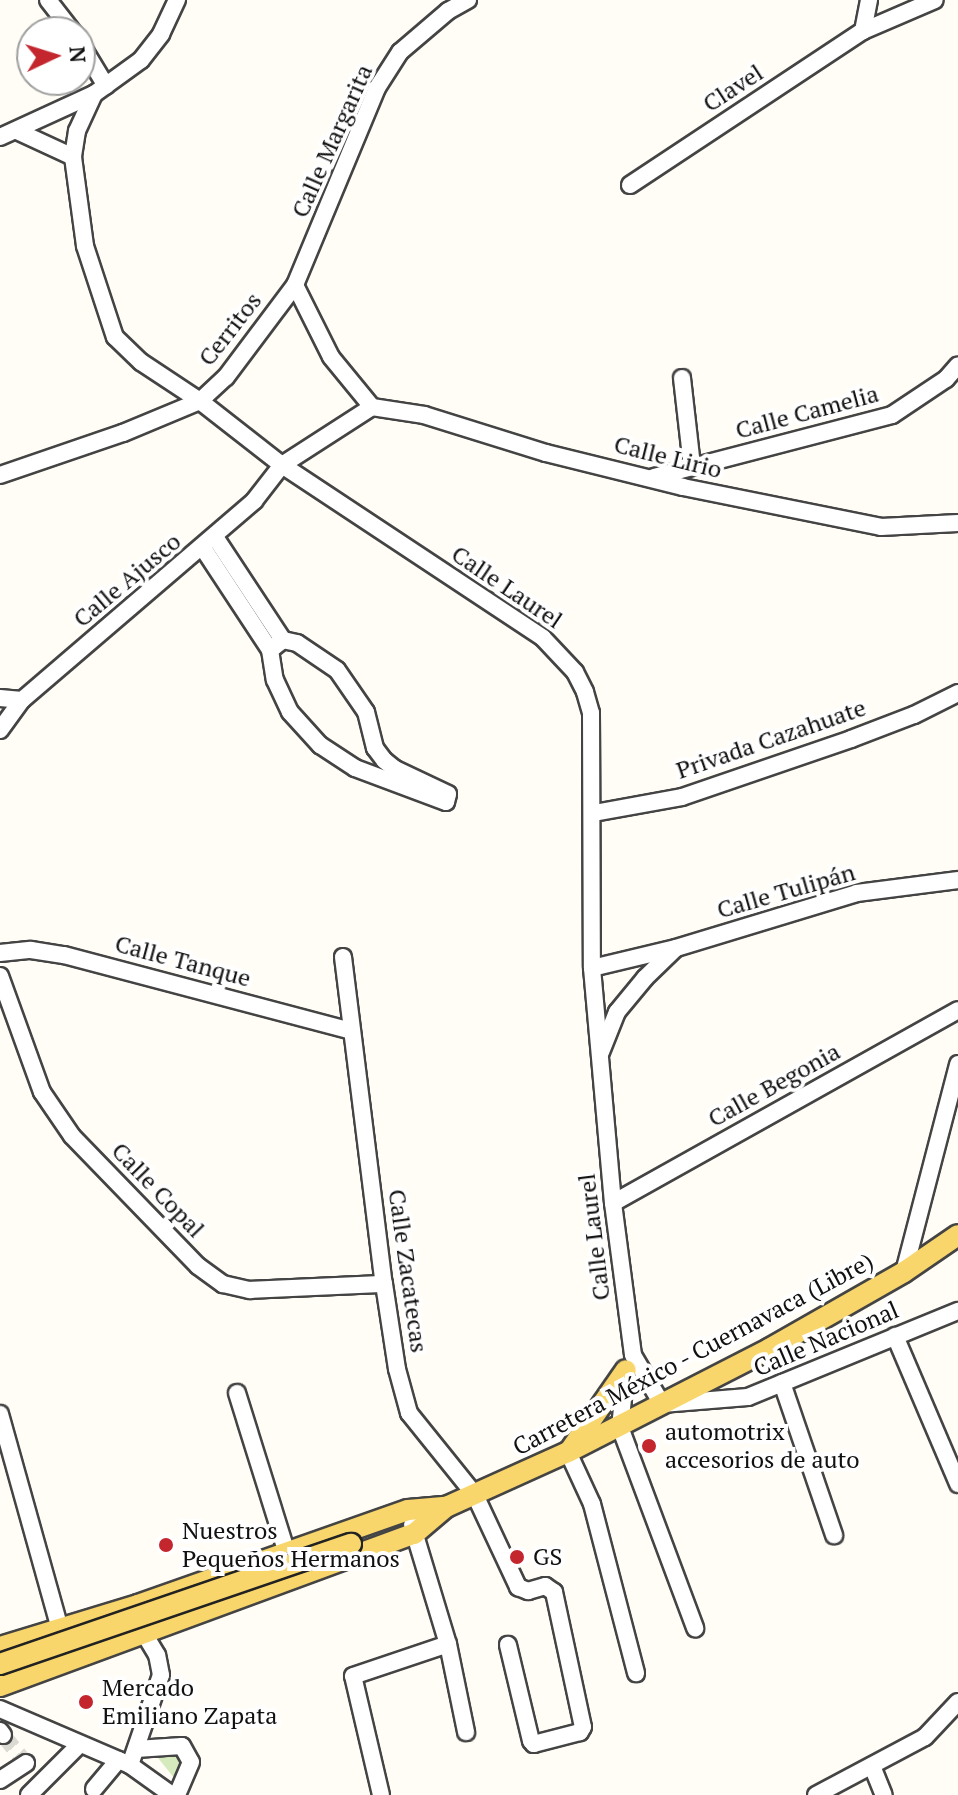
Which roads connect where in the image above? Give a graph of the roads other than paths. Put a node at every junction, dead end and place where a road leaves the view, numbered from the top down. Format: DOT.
graph roads {
  1 [pos="48,0"];
  2 [pos="177,0"];
  3 [pos="468,0"];
  4 [pos="869,0"];
  5 [pos="935,0"];
  6 [pos="60,16"];
  7 [pos="863,31"];
  8 [pos="96,81"];
  9 [pos="100,90"];
  10 [pos="17,131"];
  11 [pos="0,137"];
  12 [pos="73,157"];
  13 [pos="630,185"];
  14 [pos="295,285"];
  15 [pos="958,365"];
  16 [pos="682,378"];
  17 [pos="200,401"];
  18 [pos="372,407"];
  19 [pos="282,465"];
  20 [pos="692,466"];
  21 [pos="0,475"];
  22 [pos="654,477"];
  23 [pos="958,523"];
  24 [pos="209,543"];
  25 [pos="276,645"];
  26 [pos="958,693"];
  27 [pos="0,698"];
  28 [pos="22,700"];
  29 [pos="0,730"];
  30 [pos="375,748"];
  31 [pos="355,768"];
  32 [pos="594,813"];
  33 [pos="958,880"];
  34 [pos="676,948"];
  35 [pos="0,953"];
  36 [pos="343,957"];
  37 [pos="592,968"];
  38 [pos="0,976"];
  39 [pos="958,1010"];
  40 [pos="351,1031"];
  41 [pos="599,1057"];
  42 [pos="958,1064"];
  43 [pos="613,1203"];
  44 [pos="958,1235"];
  45 [pos="904,1272"];
  46 [pos="384,1284"];
  47 [pos="958,1311"];
  48 [pos="895,1336"];
  49 [pos="630,1363"];
  50 [pos="782,1383"];
  51 [pos="237,1393"];
  52 [pos="662,1404"];
  53 [pos="0,1414"];
  54 [pos="620,1427"];
  55 [pos="568,1452"];
  56 [pos="958,1484"];
  57 [pos="475,1495"];
  58 [pos="411,1522"];
  59 [pos="834,1535"];
  60 [pos="287,1554"];
  61 [pos="128,1608"];
  62 [pos="695,1628"];
  63 [pos="60,1629"];
  64 [pos="143,1633"];
  65 [pos="448,1644"];
  66 [pos="508,1645"];
  67 [pos="0,1647"];
  68 [pos="0,1664"];
  69 [pos="636,1673"];
  70 [pos="0,1686"];
  71 [pos="958,1702"];
  72 [pos="0,1709"];
  73 [pos="466,1732"];
  74 [pos="80,1744"];
  75 [pos="136,1749"];
  76 [pos="124,1762"];
  77 [pos="872,1766"];
  78 [pos="0,1780"];
  79 [pos="43,1781"];
  80 [pos="94,1789"];
  81 [pos="29,1795"];
  82 [pos="174,1795"];
  83 [pos="381,1795"];
  84 [pos="816,1795"];
  85 [pos="884,1795"];
  1 -- 6 [label="street"];
  2 -- 9 [label="street"];
  3 -- 14 [label="street, Calle Margarita"];
  4 -- 7 [label="street"];
  5 -- 7 [label="street, Clavel"];
  7 -- 13 [label="street, Clavel"];
  8 -- 9 [label="street"];
  9 -- 10 [label="street"];
  9 -- 12 [label="street, Calle Laurel"];
  10 -- 11 [label="street"];
  10 -- 12 [label="street"];
  12 -- 17 [label="street, Calle Laurel"];
  14 -- 17 [label="street, Cerritos"];
  14 -- 18 [label="street"];
  15 -- 20 [label="street, Calle Camelia"];
  16 -- 20 [label="street"];
  17 -- 19 [label="street, Calle Laurel"];
  17 -- 21 [label="street"];
  18 -- 19 [label="street, Calle Ajusco"];
  18 -- 22 [label="street, Calle Lirio"];
  19 -- 24 [label="street, Calle Ajusco"];
  19 -- 32 [label="street, Calle Laurel"];
  20 -- 22 [label="street, Calle Camelia"];
  22 -- 23 [label="street, Calle Lirio"];
  24 -- 25 [label="street"];
  24 -- 28 [label="street, Calle Ajusco"];
  25 -- 30 [label="street"];
  25 -- 31 [label="street"];
  26 -- 32 [label="street, Privada Cazahuate"];
  27 -- 28 [label="street"];
  28 -- 29 [label="street, Calle Ajusco"];
  30 -- 31 [label="street"];
  30 -- 31 [label="street"];
  32 -- 37 [label="street, Calle Laurel"];
  33 -- 34 [label="street, Calle Tulipán"];
  34 -- 37 [label="street, Calle Tulipán"];
  34 -- 41 [label="street, Calle Tulipán"];
  35 -- 40 [label="street, Calle Tanque"];
  36 -- 40 [label="street, Calle Zacatecas"];
  37 -- 41 [label="street, Calle Laurel"];
  38 -- 46 [label="street, Calle Copal"];
  39 -- 43 [label="street, Calle Begonia"];
  40 -- 46 [label="street, Calle Zacatecas"];
  41 -- 43 [label="street, Calle Laurel"];
  42 -- 45 [label="street"];
  43 -- 49 [label="street, Calle Laurel"];
  44 -- 45 [label="main road, Carretera México - Cuernavaca (Libre)"];
  45 -- 52 [label="main road, Carretera México - Cuernavaca (Libre)"];
  46 -- 57 [label="street, Calle Zacatecas"];
  47 -- 48 [label="street, Calle Nacional"];
  48 -- 50 [label="street, Calle Nacional"];
  48 -- 56 [label="street"];
  49 -- 52 [label="street, Calle Laurel"];
  49 -- 54 [label="street, Calle Laurel"];
  49 -- 55 [label="main road"];
  50 -- 52 [label="street, Calle Nacional"];
  50 -- 59 [label="street"];
  51 -- 60 [label="street"];
  52 -- 54 [label="main road, Carretera México - Cuernavaca (Libre)"];
  53 -- 63 [label="street"];
  54 -- 55 [label="main road, Carretera México - Cuernavaca (Libre)"];
  54 -- 62 [label="street"];
  55 -- 57 [label="main road, Carretera México - Cuernavaca (Libre)"];
  55 -- 69 [label="street"];
  57 -- 58 [label="main road, Carretera México - Cuernavaca (Libre)"];
  57 -- 66 [label="street, Calle Zacatecas"];
  58 -- 60 [label="main road, Carretera México - Cuernavaca (Libre)"];
  58 -- 64 [label="main road, Carretera México - Cuernavaca (Libre)"];
  58 -- 65 [label="street"];
  58 -- 68 [label="main road, bridge"];
  60 -- 61 [label="main road, Carretera México - Cuernavaca (Libre)"];
  61 -- 63 [label="main road, Carretera México - Cuernavaca (Libre)"];
  61 -- 64 [label="street"];
  63 -- 67 [label="main road, Carretera México - Cuernavaca (Libre)"];
  64 -- 70 [label="main road, Carretera México - Cuernavaca (Libre)"];
  64 -- 75 [label="street"];
  65 -- 73 [label="street"];
  65 -- 83 [label="street"];
  71 -- 77 [label="street"];
  72 -- 74 [label="street"];
  74 -- 76 [label="street"];
  74 -- 79 [label="street"];
  75 -- 76 [label="street"];
  75 -- 82 [label="street"];
  76 -- 80 [label="street"];
  76 -- 82 [label="street"];
  77 -- 84 [label="street"];
  77 -- 85 [label="street"];
  78 -- 79 [label="street"];
  79 -- 81 [label="street"];
}
